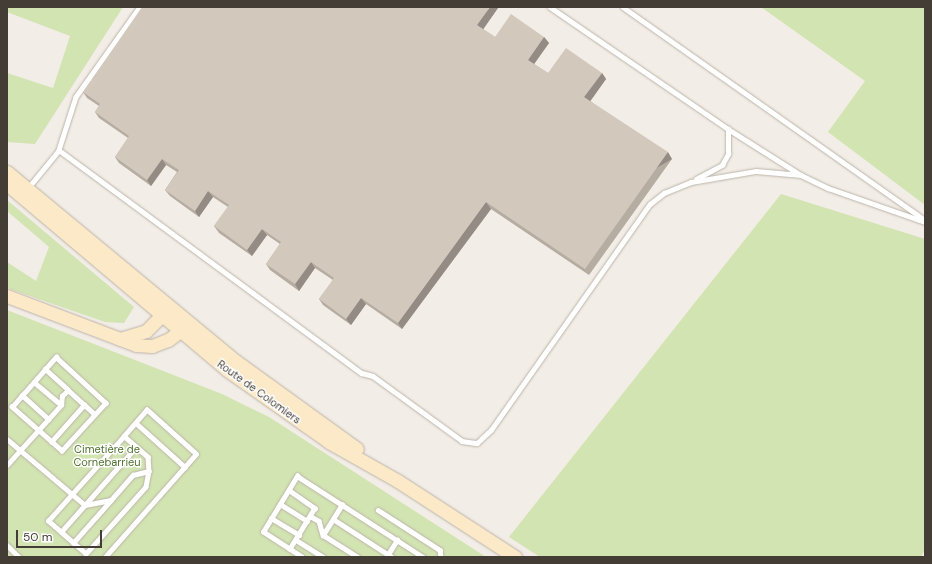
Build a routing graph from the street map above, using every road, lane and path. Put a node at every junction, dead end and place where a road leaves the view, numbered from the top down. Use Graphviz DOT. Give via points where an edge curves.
graph roads {
  1 [pos="140,7"];
  2 [pos="550,7"];
  3 [pos="623,7"];
  4 [pos="728,129"];
  5 [pos="59,150"];
  6 [pos="7,172"];
  7 [pos="801,175"];
  8 [pos="691,182"];
  9 [pos="7,184"];
  10 [pos="27,189"];
  11 [pos="925,221"];
  12 [pos="7,296"];
  13 [pos="161,316"];
  14 [pos="179,325"];
  15 [pos="120,339"];
  16 [pos="45,369"];
  17 [pos="34,382"];
  18 [pos="68,390"];
  19 [pos="22,395"];
  20 [pos="61,405"];
  21 [pos="84,405"];
  22 [pos="95,414"];
  23 [pos="49,419"];
  24 [pos="136,422"];
  25 [pos="38,430"];
  26 [pos="124,436"];
  27 [pos="7,439"];
  28 [pos="52,442"];
  29 [pos="136,446"];
  30 [pos="20,450"];
  31 [pos="7,465"];
  32 [pos="184,467"];
  33 [pos="149,471"];
  34 [pos="289,490"];
  35 [pos="72,494"];
  36 [pos="111,500"];
  37 [pos="280,504"];
  38 [pos="85,505"];
  39 [pos="342,505"];
  40 [pos="378,510"];
  41 [pos="310,516"];
  42 [pos="271,518"];
  43 [pos="333,519"];
  44 [pos="307,521"];
  45 [pos="61,532"];
  46 [pos="323,534"];
  47 [pos="297,537"];
  48 [pos="397,540"];
  49 [pos="73,543"];
  50 [pos="8,547"];
  51 [pos="290,549"];
  52 [pos="88,556"];
  53 [pos="389,556"];
  54 [pos="19,557"];
  55 [pos="105,557"];
  56 [pos="302,557"];
  57 [pos="323,557"];
  58 [pos="358,557"];
  59 [pos="423,557"];
  60 [pos="441,557"];
  61 [pos="515,557"];
  1 -- 5 [label="lane" via="76,97"];
  2 -- 4 [label="lane"];
  3 -- 11 [label="lane"];
  4 -- 7 [label="lane"];
  4 -- 8 [label="lane" via="728,154 722,166"];
  5 -- 8 [label="lane" via="362,373 373,376 462,441 477,443 491,430 650,204 664,193"];
  5 -- 10 [label="lane"];
  6 -- 10 [label="main road, Route de Colomiers"];
  7 -- 8 [label="lane" via="756,171"];
  7 -- 11 [label="lane" via="828,188"];
  9 -- 13 [label="main road"];
  10 -- 14 [label="main road, Route de Colomiers"];
  12 -- 15 [label="main road"];
  13 -- 14 [label="main road"];
  13 -- 15 [label="main road" via="146,331"];
  14 -- 15 [label="main road" via="168,340 152,346 136,345"];
  14 -- 61 [label="main road, Route de Colomiers" via="227,370 294,418 329,442 398,481"];
  16 -- 17 [label="lane"];
  16 -- 18 [label="lane"];
  16 -- 22 [label="lane" via="56,357 106,403"];
  17 -- 19 [label="lane"];
  17 -- 20 [label="lane"];
  18 -- 20 [label="lane" via="62,396"];
  18 -- 21 [label="lane"];
  19 -- 23 [label="lane"];
  19 -- 25 [label="lane" via="12,407"];
  20 -- 23 [label="lane"];
  21 -- 22 [label="lane"];
  21 -- 28 [label="lane"];
  22 -- 28 [label="lane" via="62,451"];
  23 -- 25 [label="lane"];
  24 -- 26 [label="lane"];
  24 -- 32 [label="lane"];
  24 -- 32 [label="lane" via="147,410 196,454"];
  25 -- 28 [label="lane"];
  25 -- 30 [label="lane"];
  26 -- 29 [label="lane"];
  26 -- 35 [label="lane"];
  27 -- 30 [label="lane"];
  29 -- 33 [label="lane" via="148,457"];
  29 -- 38 [label="lane"];
  30 -- 31 [label="lane"];
  30 -- 35 [label="lane"];
  32 -- 55 [label="lane"];
  33 -- 36 [label="lane" via="133,475"];
  33 -- 52 [label="lane" via="146,487"];
  34 -- 37 [label="lane"];
  34 -- 39 [label="lane" via="298,476"];
  34 -- 41 [label="lane" via="316,508"];
  35 -- 38 [label="lane"];
  35 -- 45 [label="lane" via="48,521"];
  36 -- 38 [label="lane"];
  36 -- 49 [label="lane"];
  37 -- 42 [label="lane"];
  37 -- 44 [label="lane"];
  38 -- 45 [label="lane"];
  39 -- 43 [label="lane"];
  39 -- 48 [label="lane"];
  40 -- 60 [label="lane" via="440,550"];
  41 -- 44 [label="lane"];
  41 -- 46 [label="lane" via="319,521"];
  42 -- 47 [label="lane"];
  42 -- 51 [label="lane" via="263,532"];
  43 -- 46 [label="lane"];
  43 -- 53 [label="lane"];
  44 -- 47 [label="lane"];
  45 -- 49 [label="lane"];
  46 -- 58 [label="lane"];
  47 -- 51 [label="lane"];
  47 -- 57 [label="lane"];
  48 -- 53 [label="lane"];
  48 -- 59 [label="lane"];
  49 -- 52 [label="lane"];
  50 -- 54 [label="lane"];
  51 -- 56 [label="lane"];
}
